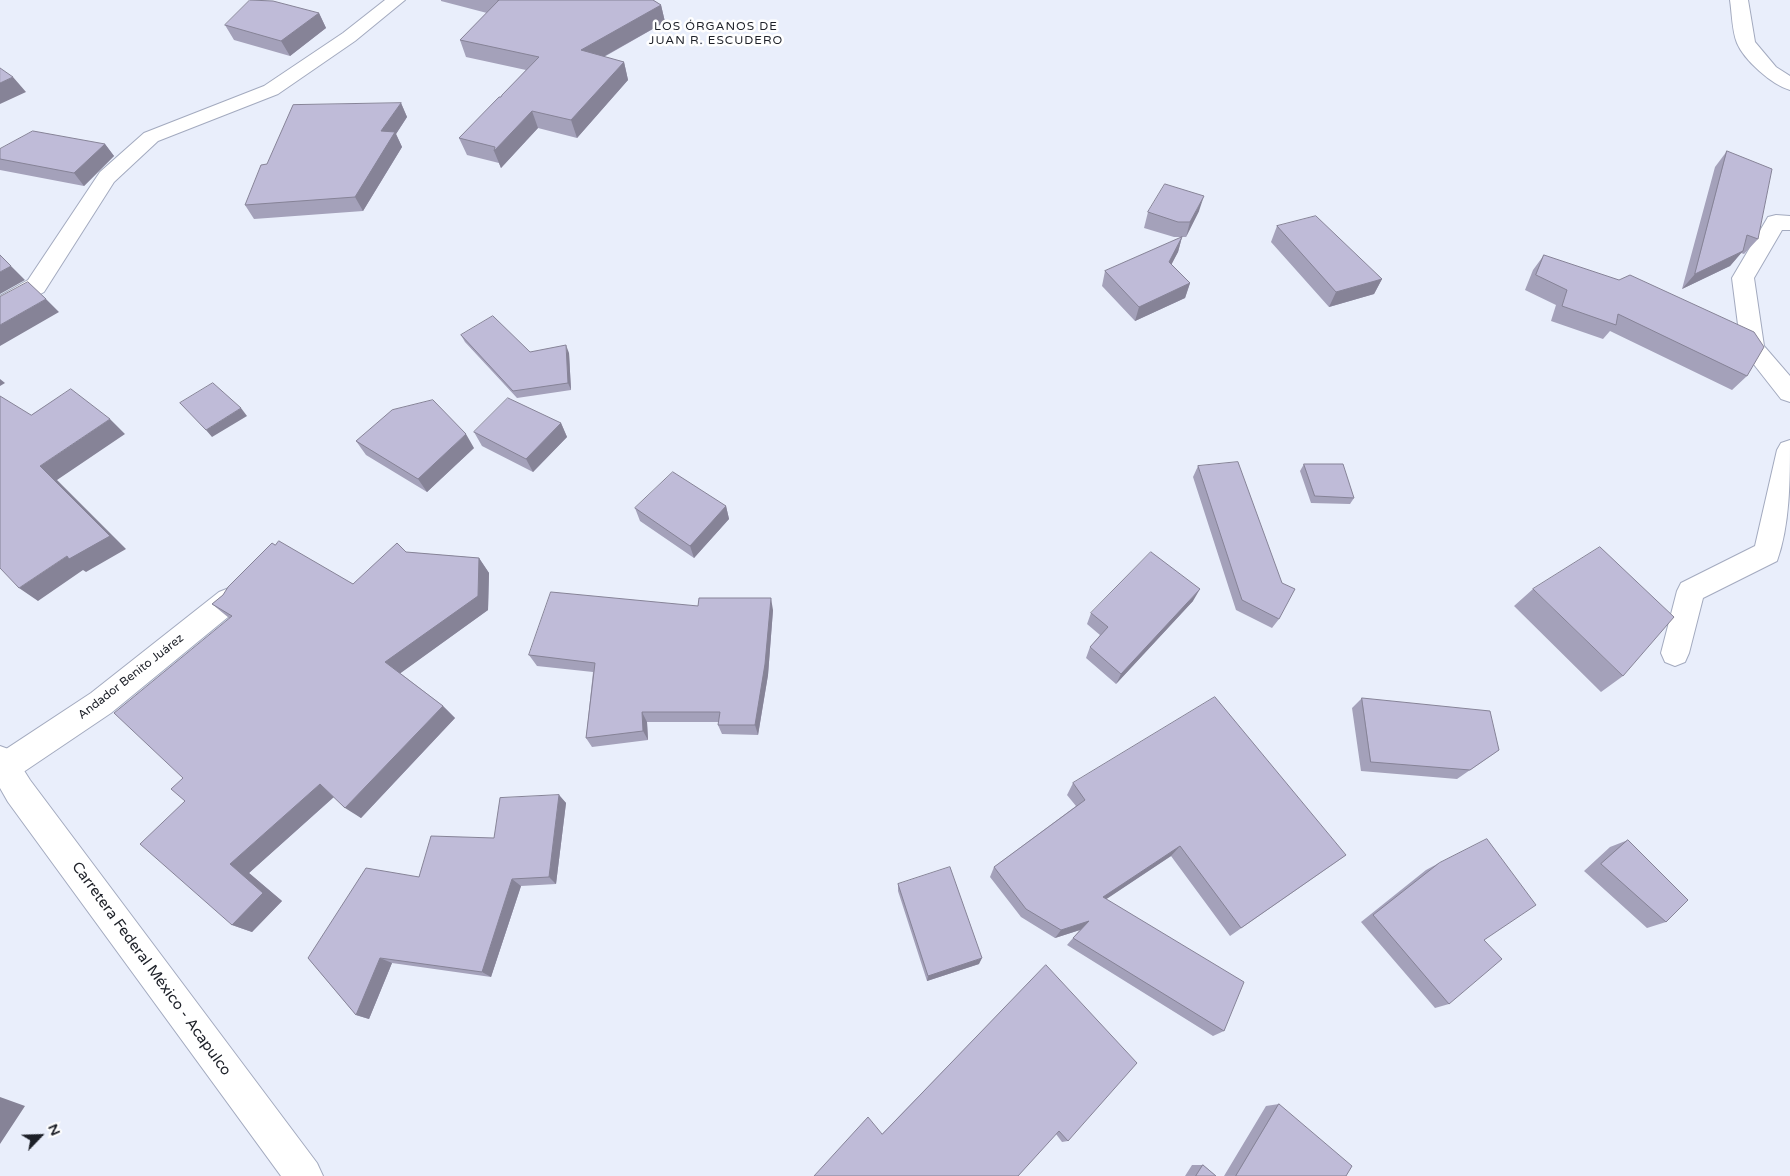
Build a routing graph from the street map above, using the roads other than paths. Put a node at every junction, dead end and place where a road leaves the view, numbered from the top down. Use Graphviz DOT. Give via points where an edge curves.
graph roads {
  1 [pos="396,0"];
  2 [pos="1739,0"];
  3 [pos="1790,84"];
  4 [pos="1790,223"];
  5 [pos="0,306"];
  6 [pos="1790,393"];
  7 [pos="1790,450"];
  8 [pos="229,600"];
  9 [pos="1675,654"];
  10 [pos="3,763"];
  11 [pos="304,1176"];
  1 -- 5 [label="street" via="349,37 271,90 151,137 107,177 36,286"];
  2 -- 3 [label="street" via="1746,43 1769,71"];
  4 -- 6 [label="street" via="1776,222 1743,278 1753,348"];
  7 -- 9 [label="street" via="1767,553 1691,591"];
  8 -- 10 [label="street, Andador Benito Juárez" via="101,703"];
  10 -- 11 [label="street, Carretera Federal México - Acapulco" via="19,791"];
}
